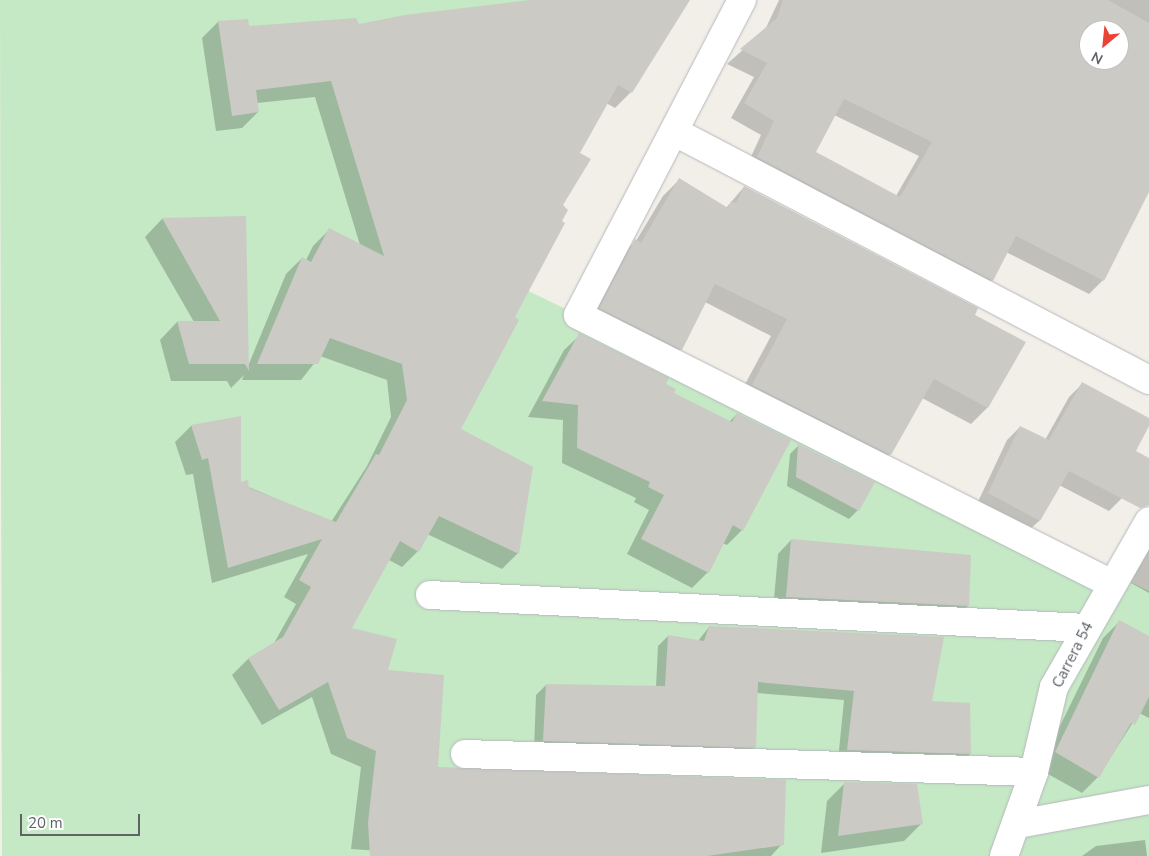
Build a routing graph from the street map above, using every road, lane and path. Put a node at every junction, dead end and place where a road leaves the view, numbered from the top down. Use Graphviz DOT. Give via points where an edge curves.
graph roads {
  1 [pos="742,0"];
  2 [pos="675,132"];
  3 [pos="1149,380"];
  4 [pos="1149,521"];
  5 [pos="1112,584"];
  6 [pos="430,595"];
  7 [pos="1086,628"];
  8 [pos="465,754"];
  9 [pos="1034,772"];
  10 [pos="1149,800"];
  11 [pos="1018,824"];
  12 [pos="1004,856"];
  1 -- 2 [label="street"];
  2 -- 3 [label="street"];
  2 -- 5 [label="street" via="578,315"];
  4 -- 5 [label="street, Carrera 54"];
  5 -- 7 [label="street, Carrera 54"];
  6 -- 7 [label="street"];
  7 -- 9 [label="street, Carrera 54" via="1054,687"];
  8 -- 9 [label="street"];
  9 -- 11 [label="street, Carrera 54"];
  10 -- 11 [label="street"];
  11 -- 12 [label="street, Carrera 54"];
}
